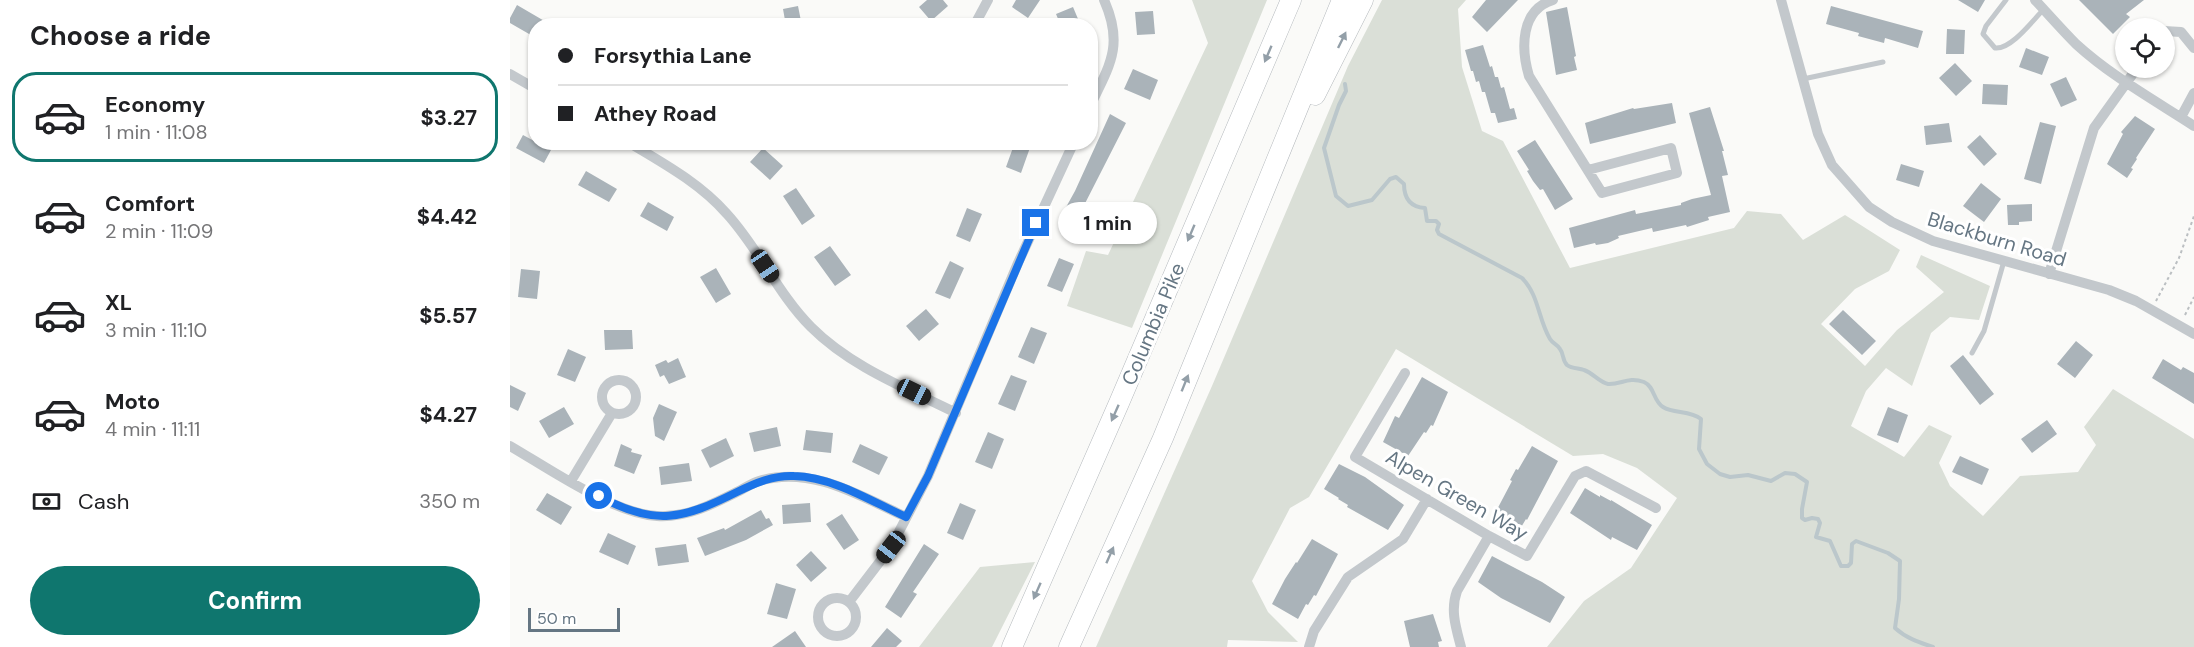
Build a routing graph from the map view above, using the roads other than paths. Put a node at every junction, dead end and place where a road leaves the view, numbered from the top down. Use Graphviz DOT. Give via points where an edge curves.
graph roads {
  1 [pos="988,0"];
  2 [pos="1104,0"];
  3 [pos="1291,0"];
  4 [pos="1342,0"];
  5 [pos="1363,0"];
  6 [pos="1553,0"];
  7 [pos="1781,0"];
  8 [pos="2006,0"];
  9 [pos="2036,0"];
  10 [pos="2044,9"];
  11 [pos="978,18"];
  12 [pos="2175,32"];
  13 [pos="2194,48"];
  14 [pos="1883,62"];
  15 [pos="510,74"];
  16 [pos="2129,78"];
  17 [pos="1803,79"];
  18 [pos="2126,82"];
  19 [pos="528,84"];
  20 [pos="1098,89"];
  21 [pos="2194,93"];
  22 [pos="2181,117"];
  23 [pos="2194,126"];
  24 [pos="641,150"];
  25 [pos="1070,150"];
  26 [pos="1588,170"];
  27 [pos="1243,243"];
  28 [pos="2004,261"];
  29 [pos="2049,274"];
  30 [pos="2194,334"];
  31 [pos="1972,353"];
  32 [pos="1405,373"];
  33 [pos="612,413"];
  34 [pos="956,413"];
  35 [pos="510,446"];
  36 [pos="571,481"];
  37 [pos="1427,499"];
  38 [pos="1656,508"];
  39 [pos="906,517"];
  40 [pos="1489,536"];
  41 [pos="849,602"];
  42 [pos="1012,647"];
  43 [pos="1069,647"];
  44 [pos="1309,647"];
  45 [pos="1461,647"];
  1 -- 11 [label="street"];
  2 -- 20 [label="street" via="1115,42"];
  3 -- 42 [label="highway, Columbia Pike, one-way"];
  4 -- 27 [label="highway"];
  27 -- 5 [label="highway, one-way"];
  6 -- 26 [label="street" via="1540,6 1527,25 1525,62 1529,76"];
  7 -- 17 [label="street, Blackburn Road"];
  8 -- 10 [label="lane" via="1983,34 1995,48 2009,45"];
  9 -- 10 [label="street"];
  10 -- 18 [label="street" via="2076,44"];
  12 -- 13 [label="street" via="2181,32"];
  14 -- 17 [label="lane"];
  15 -- 19 [label="street"];
  16 -- 18 [label="street"];
  17 -- 28 [label="street, Blackburn Road" via="1818,134 1832,165 1869,207 1933,241"];
  18 -- 22 [label="street"];
  18 -- 29 [label="street" via="2094,128"];
  21 -- 22 [label="street"];
  22 -- 23 [label="street"];
  24 -- 34 [label="street" via="681,174 726,212 788,300 838,351"];
  25 -- 34 [label="street"];
  26 -- 26 [label="street" via="1602,193 1677,173 1671,148"];
  43 -- 27 [label="highway, one-way" via="1163,438"];
  28 -- 29 [label="street, Blackburn Road"];
  28 -- 31 [label="lane" via="1984,332"];
  29 -- 30 [label="street, Blackburn Road" via="2109,290"];
  32 -- 37 [label="street, Alpen Green Way" via="1355,457"];
  33 -- 36 [label="street"];
  34 -- 39 [label="street"];
  35 -- 36 [label="street"];
  36 -- 39 [label="street" via="636,514 658,517 703,509 759,481 793,475 827,481"];
  37 -- 40 [label="street, Alpen Green Way"];
  37 -- 44 [label="street" via="1403,539 1348,577 1314,631"];
  38 -- 40 [label="street, Alpen Green Way" via="1586,471 1575,476 1527,556"];
  39 -- 41 [label="street" via="891,547"];
  40 -- 45 [label="street" via="1454,600"];
}
